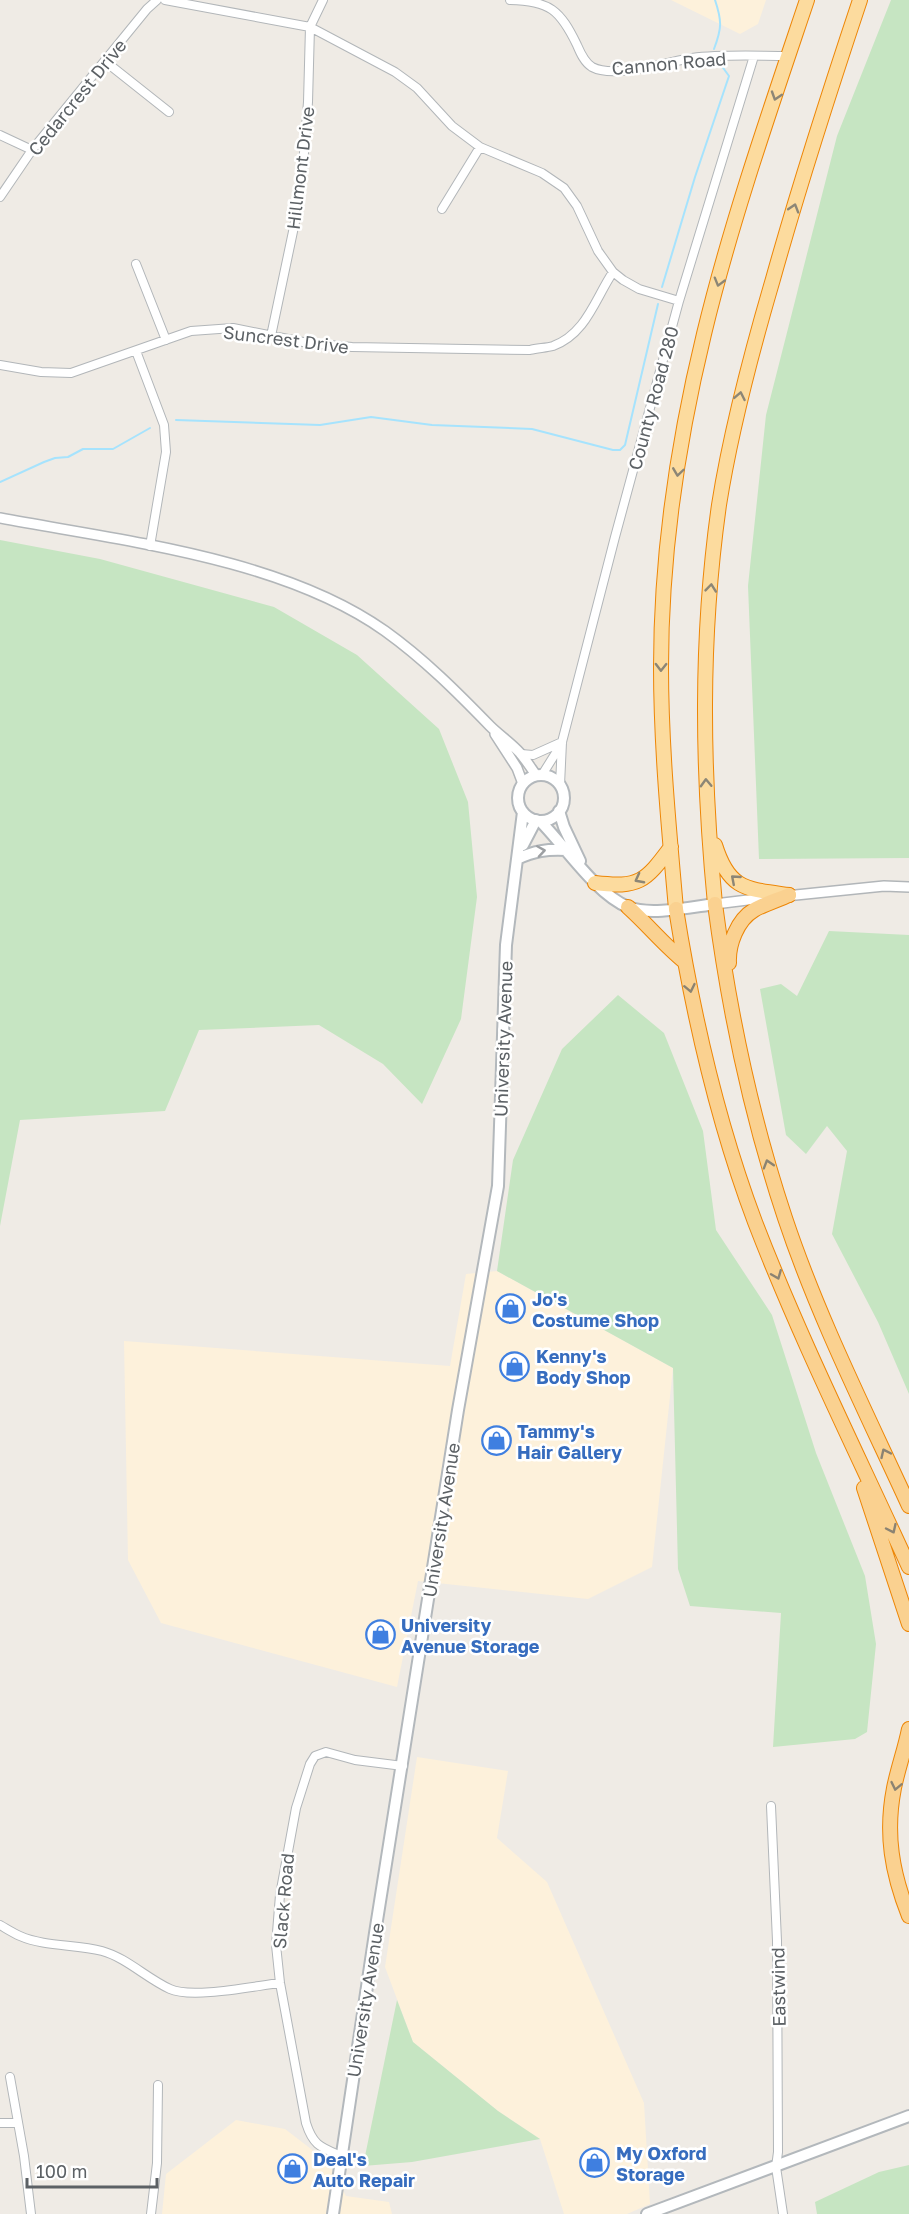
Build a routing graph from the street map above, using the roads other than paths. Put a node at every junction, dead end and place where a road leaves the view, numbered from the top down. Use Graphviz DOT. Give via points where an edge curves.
graph roads {
  1 [pos="157,0"];
  2 [pos="165,0"];
  3 [pos="323,0"];
  4 [pos="510,0"];
  5 [pos="807,0"];
  6 [pos="860,0"];
  7 [pos="310,27"];
  8 [pos="754,56"];
  9 [pos="788,56"];
  10 [pos="106,62"];
  11 [pos="170,112"];
  12 [pos="0,135"];
  13 [pos="480,147"];
  14 [pos="32,150"];
  15 [pos="0,197"];
  16 [pos="442,208"];
  17 [pos="136,264"];
  18 [pos="613,272"];
  19 [pos="679,301"];
  20 [pos="271,336"];
  21 [pos="166,340"];
  22 [pos="136,351"];
  23 [pos="0,364"];
  24 [pos="0,518"];
  25 [pos="150,546"];
  26 [pos="491,726"];
  27 [pos="562,742"];
  28 [pos="521,754"];
  29 [pos="539,775"];
  30 [pos="523,784"];
  31 [pos="560,785"];
  32 [pos="523,812"];
  33 [pos="559,812"];
  34 [pos="707,819"];
  35 [pos="538,820"];
  36 [pos="671,847"];
  37 [pos="566,850"];
  38 [pos="517,859"];
  39 [pos="582,867"];
  40 [pos="595,883"];
  41 [pos="909,887"];
  42 [pos="789,895"];
  43 [pos="714,904"];
  44 [pos="628,907"];
  45 [pos="676,909"];
  46 [pos="685,962"];
  47 [pos="731,1010"];
  48 [pos="839,1415"];
  49 [pos="909,1506"];
  50 [pos="909,1567"];
  51 [pos="909,1624"];
  52 [pos="909,1729"];
  53 [pos="403,1766"];
  54 [pos="771,1806"];
  55 [pos="909,1916"];
  56 [pos="0,1925"];
  57 [pos="280,1983"];
  58 [pos="10,2077"];
  59 [pos="158,2085"];
  60 [pos="909,2116"];
  61 [pos="0,2123"];
  62 [pos="16,2123"];
  63 [pos="341,2156"];
  64 [pos="776,2168"];
  65 [pos="31,2214"];
  66 [pos="151,2214"];
  67 [pos="333,2214"];
  68 [pos="647,2214"];
  69 [pos="783,2214"];
  1 -- 10 [label="street, Cedarcrest Drive"];
  2 -- 7 [label="street"];
  3 -- 7 [label="street, Hillmont Drive"];
  4 -- 8 [label="street, Cannon Road" via="548,6 562,17 582,57 593,67 632,70 693,58"];
  5 -- 9 [label="highway"];
  34 -- 6 [label="highway, one-way" via="704,712 709,605 720,505 742,384"];
  7 -- 13 [label="street" via="395,72"];
  7 -- 20 [label="street, Hillmont Drive" via="302,178"];
  8 -- 9 [label="street, Cannon Road"];
  8 -- 19 [label="street, County Road 280"];
  9 -- 36 [label="highway, one-way" via="704,334 670,523 661,666 663,770"];
  10 -- 11 [label="street"];
  10 -- 14 [label="street, Cedarcrest Drive"];
  12 -- 14 [label="street"];
  13 -- 16 [label="street"];
  13 -- 18 [label="street" via="542,173 564,188 578,206 598,251"];
  14 -- 15 [label="street, Cedarcrest Drive"];
  17 -- 21 [label="street"];
  18 -- 19 [label="street" via="639,289"];
  18 -- 20 [label="street, Suncrest Drive" via="585,322 552,346 530,350 352,347"];
  19 -- 27 [label="street, County Road 280"];
  20 -- 21 [label="street, Suncrest Drive" via="233,328 191,331"];
  21 -- 22 [label="street, Suncrest Drive"];
  22 -- 23 [label="street, Suncrest Drive" via="71,372 41,372"];
  22 -- 25 [label="street" via="164,425 165,438 165,466"];
  24 -- 25 [label="street"];
  25 -- 26 [label="street" via="245,567 344,606 417,656"];
  26 -- 28 [label="street"];
  26 -- 30 [label="street"];
  27 -- 28 [label="street" via="545,752"];
  27 -- 29 [label="street"];
  27 -- 31 [label="street"];
  28 -- 29 [label="street"];
  29 -- 30 [label="main road"];
  29 -- 31 [label="main road" via="549,776"];
  30 -- 32 [label="main road" via="518,798"];
  31 -- 33 [label="main road" via="564,798"];
  32 -- 35 [label="main road"];
  32 -- 38 [label="main road, University Avenue"];
  33 -- 35 [label="main road" via="547,820"];
  33 -- 39 [label="main road"];
  42 -- 34 [label="highway, one-way" via="749,890 732,880 721,864"];
  34 -- 43 [label="highway"];
  35 -- 37 [label="main road"];
  35 -- 38 [label="main road, University Avenue"];
  36 -- 40 [label="highway, one-way" via="643,879 618,886"];
  36 -- 45 [label="highway"];
  38 -- 37 [label="main road, one-way" via="533,851"];
  37 -- 39 [label="main road"];
  38 -- 53 [label="main road, University Avenue" via="506,945 498,1186 460,1398"];
  39 -- 40 [label="main road"];
  40 -- 44 [label="main road"];
  41 -- 42 [label="street"];
  42 -- 43 [label="street"];
  42 -- 47 [label="highway" via="752,910 732,938 728,953"];
  43 -- 45 [label="main road"];
  43 -- 47 [label="highway"];
  44 -- 45 [label="main road"];
  44 -- 46 [label="highway"];
  45 -- 46 [label="highway"];
  46 -- 48 [label="highway, one-way" via="725,1132 755,1221"];
  49 -- 47 [label="highway, one-way" via="817,1302 786,1220 761,1140"];
  48 -- 50 [label="highway, one-way"];
  48 -- 51 [label="highway"];
  52 -- 55 [label="highway, one-way" via="890,1822 891,1858"];
  53 -- 57 [label="street, Slack Road" via="326,1752 315,1756 310,1764 296,1808 280,1895 276,1945"];
  53 -- 63 [label="main road, University Avenue"];
  54 -- 64 [label="street, Eastwind" via="777,1941"];
  56 -- 57 [label="street" via="40,1942 112,1954 177,1991"];
  57 -- 63 [label="street, Slack Road" via="310,2137 319,2147"];
  58 -- 62 [label="street"];
  59 -- 66 [label="street" via="157,2163"];
  60 -- 64 [label="main road"];
  61 -- 62 [label="street"];
  62 -- 65 [label="street"];
  63 -- 67 [label="main road, University Avenue"];
  64 -- 68 [label="main road"];
  64 -- 69 [label="street, Eastwind"];
}
